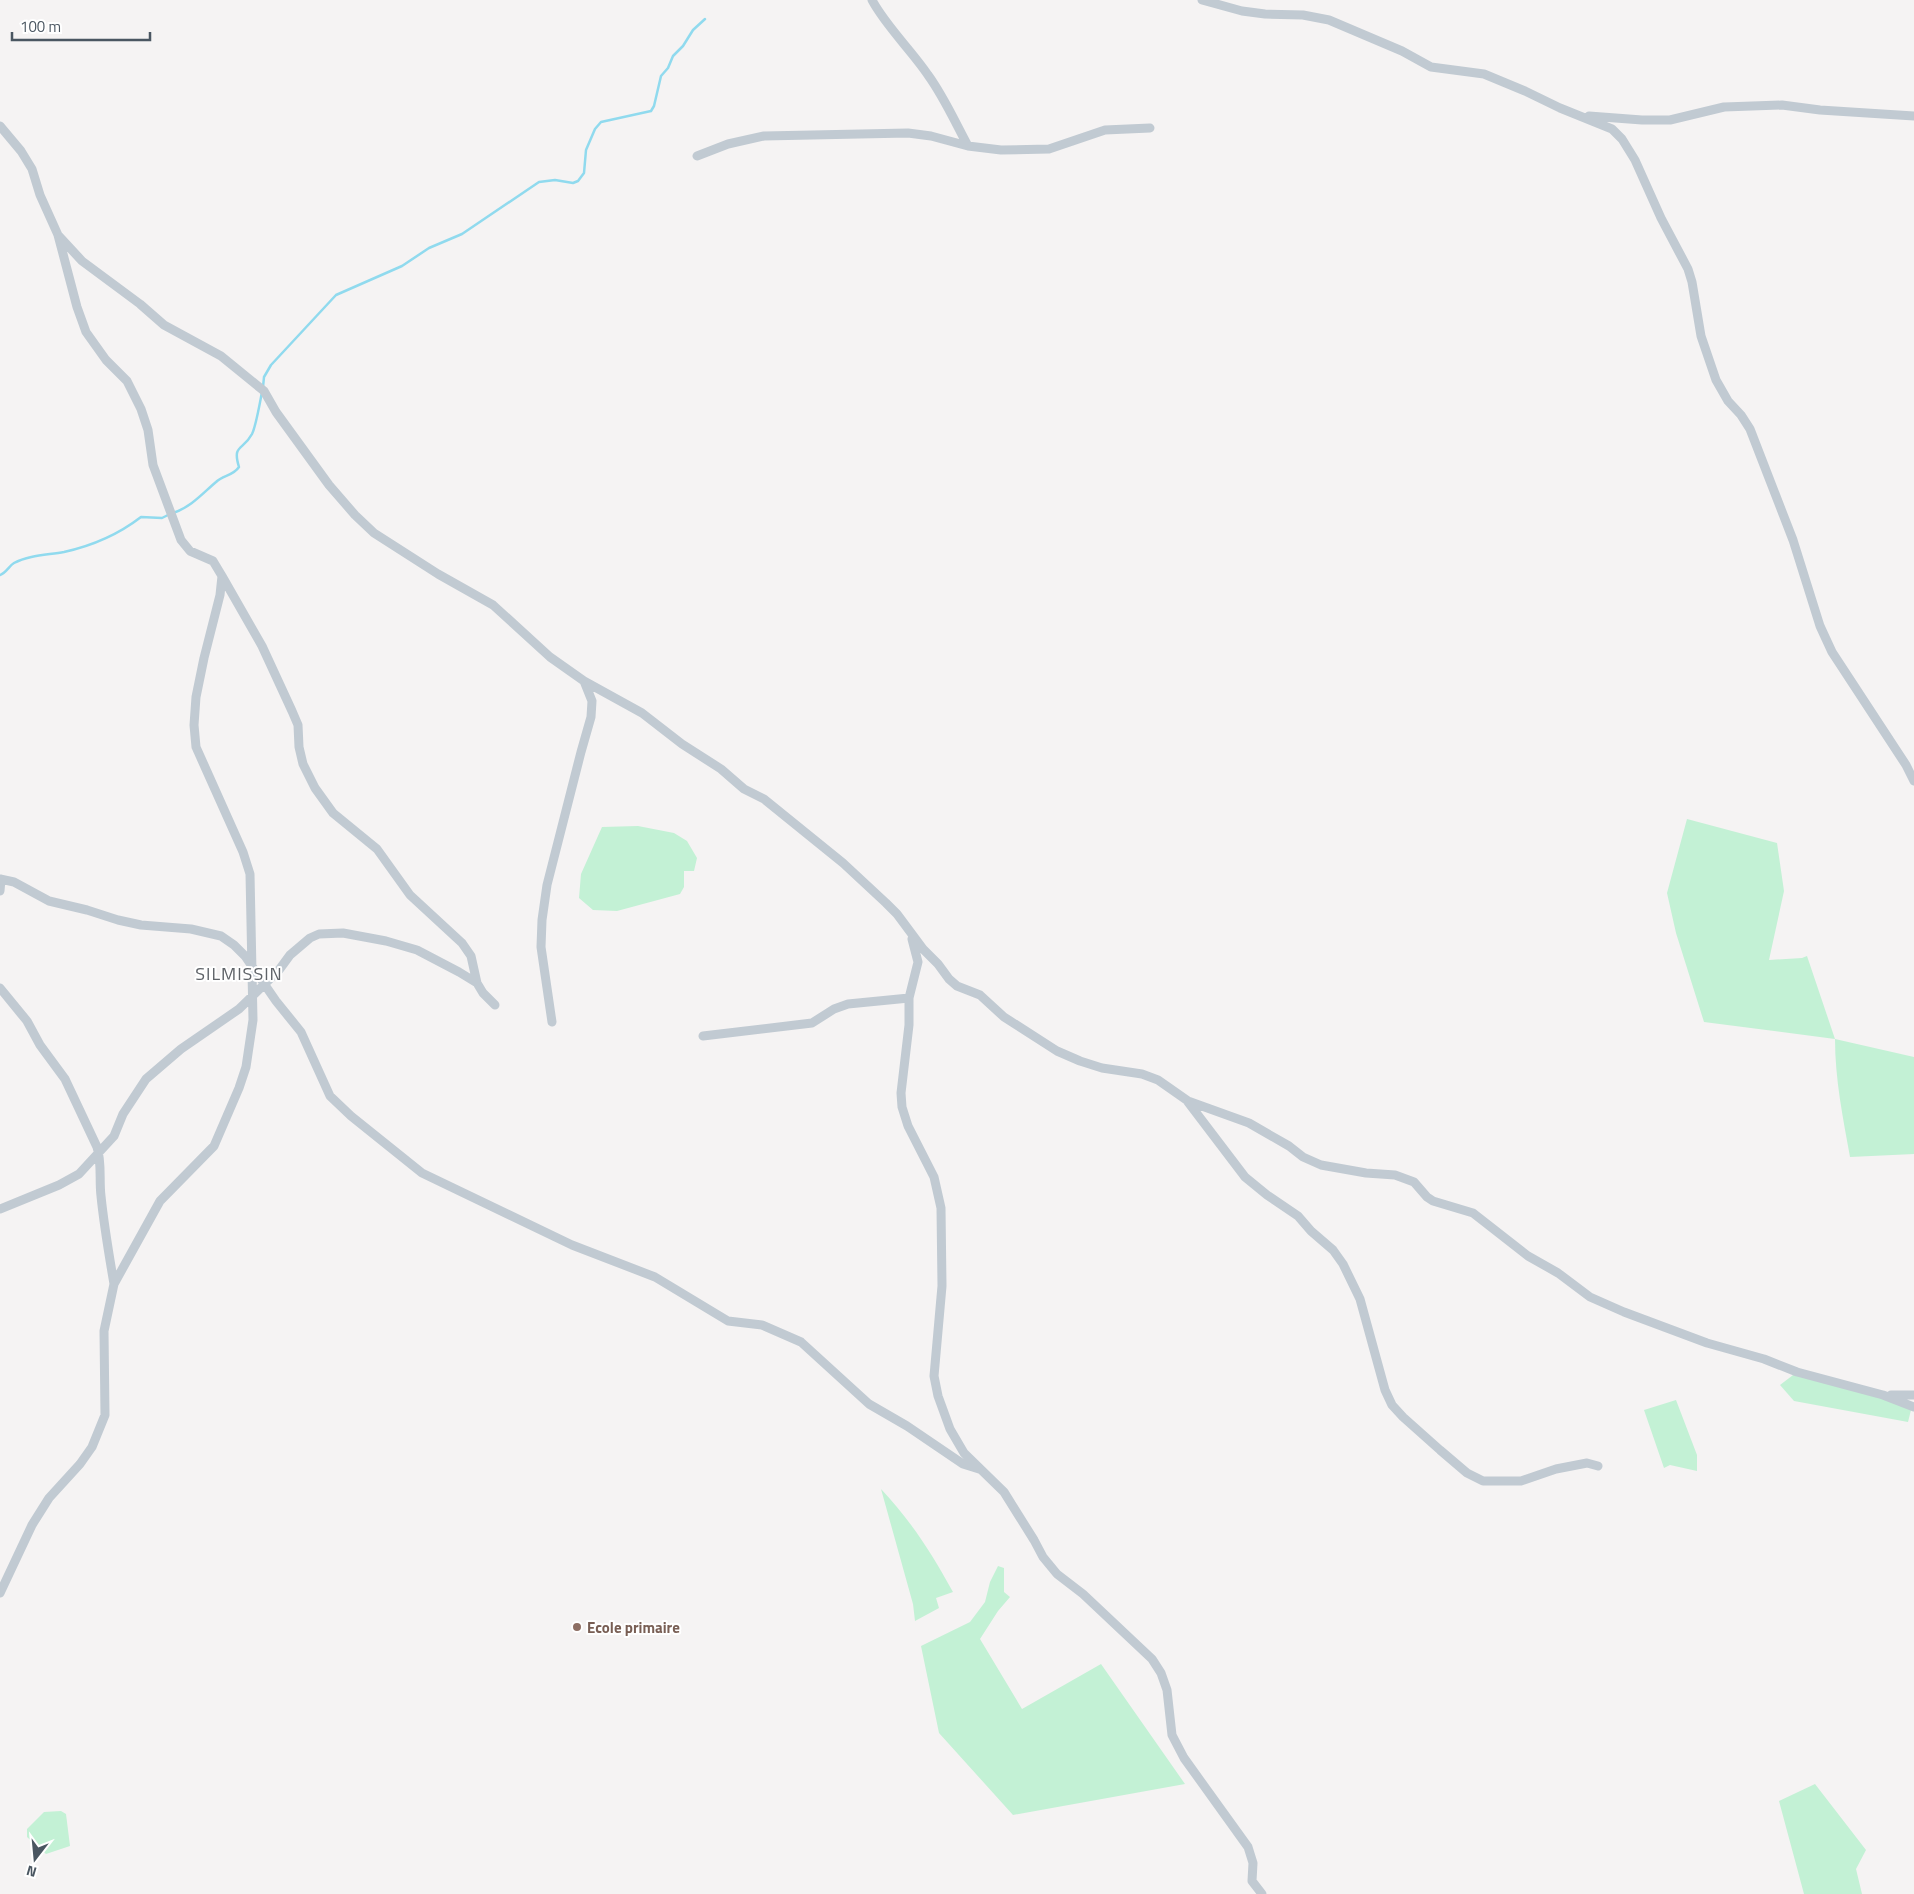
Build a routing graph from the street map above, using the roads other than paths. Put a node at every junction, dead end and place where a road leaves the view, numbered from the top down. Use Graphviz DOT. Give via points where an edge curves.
graph roads {
  1 [pos="872,0"];
  2 [pos="1202,0"];
  3 [pos="1581,115"];
  4 [pos="1914,116"];
  5 [pos="0,126"];
  6 [pos="1150,128"];
  7 [pos="968,146"];
  8 [pos="697,156"];
  9 [pos="58,235"];
  10 [pos="222,576"];
  11 [pos="584,681"];
  12 [pos="1914,780"];
  13 [pos="1,879"];
  14 [pos="0,891"];
  15 [pos="908,931"];
  16 [pos="252,968"];
  17 [pos="265,983"];
  18 [pos="477,983"];
  19 [pos="0,988"];
  20 [pos="252,996"];
  21 [pos="909,998"];
  22 [pos="495,1005"];
  23 [pos="552,1022"];
  24 [pos="703,1036"];
  25 [pos="1188,1101"];
  26 [pos="99,1153"];
  27 [pos="0,1209"];
  28 [pos="114,1284"];
  29 [pos="1883,1395"];
  30 [pos="1914,1395"];
  31 [pos="1914,1407"];
  32 [pos="1598,1466"];
  33 [pos="979,1469"];
  34 [pos="0,1593"];
  35 [pos="1262,1894"];
  1 -- 7 [label="street" via="937,86"];
  2 -- 3 [label="street" via="1242,11 1329,20 1431,67 1484,74"];
  3 -- 4 [label="street" via="1670,120 1724,107 1782,105"];
  3 -- 12 [label="street" via="1612,129 1635,160 1688,269 1701,336 1716,380 1750,429 1793,540 1820,626 1832,652"];
  5 -- 9 [label="street" via="32,169"];
  6 -- 7 [label="street" via="1105,130 1048,149 1001,150"];
  7 -- 8 [label="street" via="908,133 784,135 744,140"];
  9 -- 10 [label="street" via="86,332 126,382 141,409 153,465 181,540 190,552 213,561"];
  9 -- 11 [label="street" via="82,261 164,325 221,356 264,391 330,485 374,533 493,605 550,657"];
  10 -- 16 [label="street" via="199,676 194,725 196,747 250,874"];
  10 -- 18 [label="street" via="262,646 292,711 298,725 303,764 315,788 333,813 377,849 410,895 462,943 471,956"];
  11 -- 15 [label="street" via="642,713 744,789 764,799 850,870 897,914"];
  11 -- 23 [label="street" via="592,701 592,716 547,886 542,920 541,947"];
  13 -- 14 [label="street"];
  13 -- 16 [label="street" via="14,882 49,901 118,920 221,936 234,945"];
  15 -- 21 [label="street" via="918,962"];
  15 -- 25 [label="street" via="957,986 980,995 1004,1018 1057,1051 1102,1068 1154,1078"];
  16 -- 17 [label="street"];
  16 -- 20 [label="street"];
  17 -- 18 [label="street" via="302,943 319,934 343,933 364,935 417,950"];
  17 -- 20 [label="street"];
  17 -- 33 [label="street" via="301,1032 330,1096 422,1173 572,1245 655,1277 728,1321 762,1325 801,1342 869,1404 963,1464"];
  18 -- 22 [label="street"];
  19 -- 26 [label="street" via="27,1021 65,1079"];
  20 -- 26 [label="street" via="146,1079 123,1114 114,1136"];
  20 -- 28 [label="street" via="253,1020 246,1067 214,1146 160,1201"];
  21 -- 24 [label="street" via="848,1004 812,1023"];
  21 -- 33 [label="street" via="902,1107 934,1177 941,1208 942,1286 934,1376 953,1436"];
  25 -- 29 [label="street" via="1249,1123 1321,1166 1395,1175 1414,1182 1433,1201 1473,1213 1528,1256 1558,1272 1590,1296 1624,1312 1701,1341"];
  25 -- 32 [label="street" via="1245,1176 1298,1216 1343,1264 1360,1299 1392,1405 1432,1444 1467,1473 1483,1481 1521,1481 1556,1469 1587,1463"];
  26 -- 27 [label="street" via="69,1181"];
  26 -- 28 [label="street" via="104,1227"];
  28 -- 34 [label="street" via="104,1331 105,1415 92,1447 49,1498 32,1525"];
  29 -- 30 [label="street"];
  29 -- 31 [label="street"];
  33 -- 35 [label="street" via="1004,1492 1056,1574 1083,1594 1152,1659 1167,1690 1172,1735 1184,1758 1248,1847 1253,1863 1252,1881"];
}
